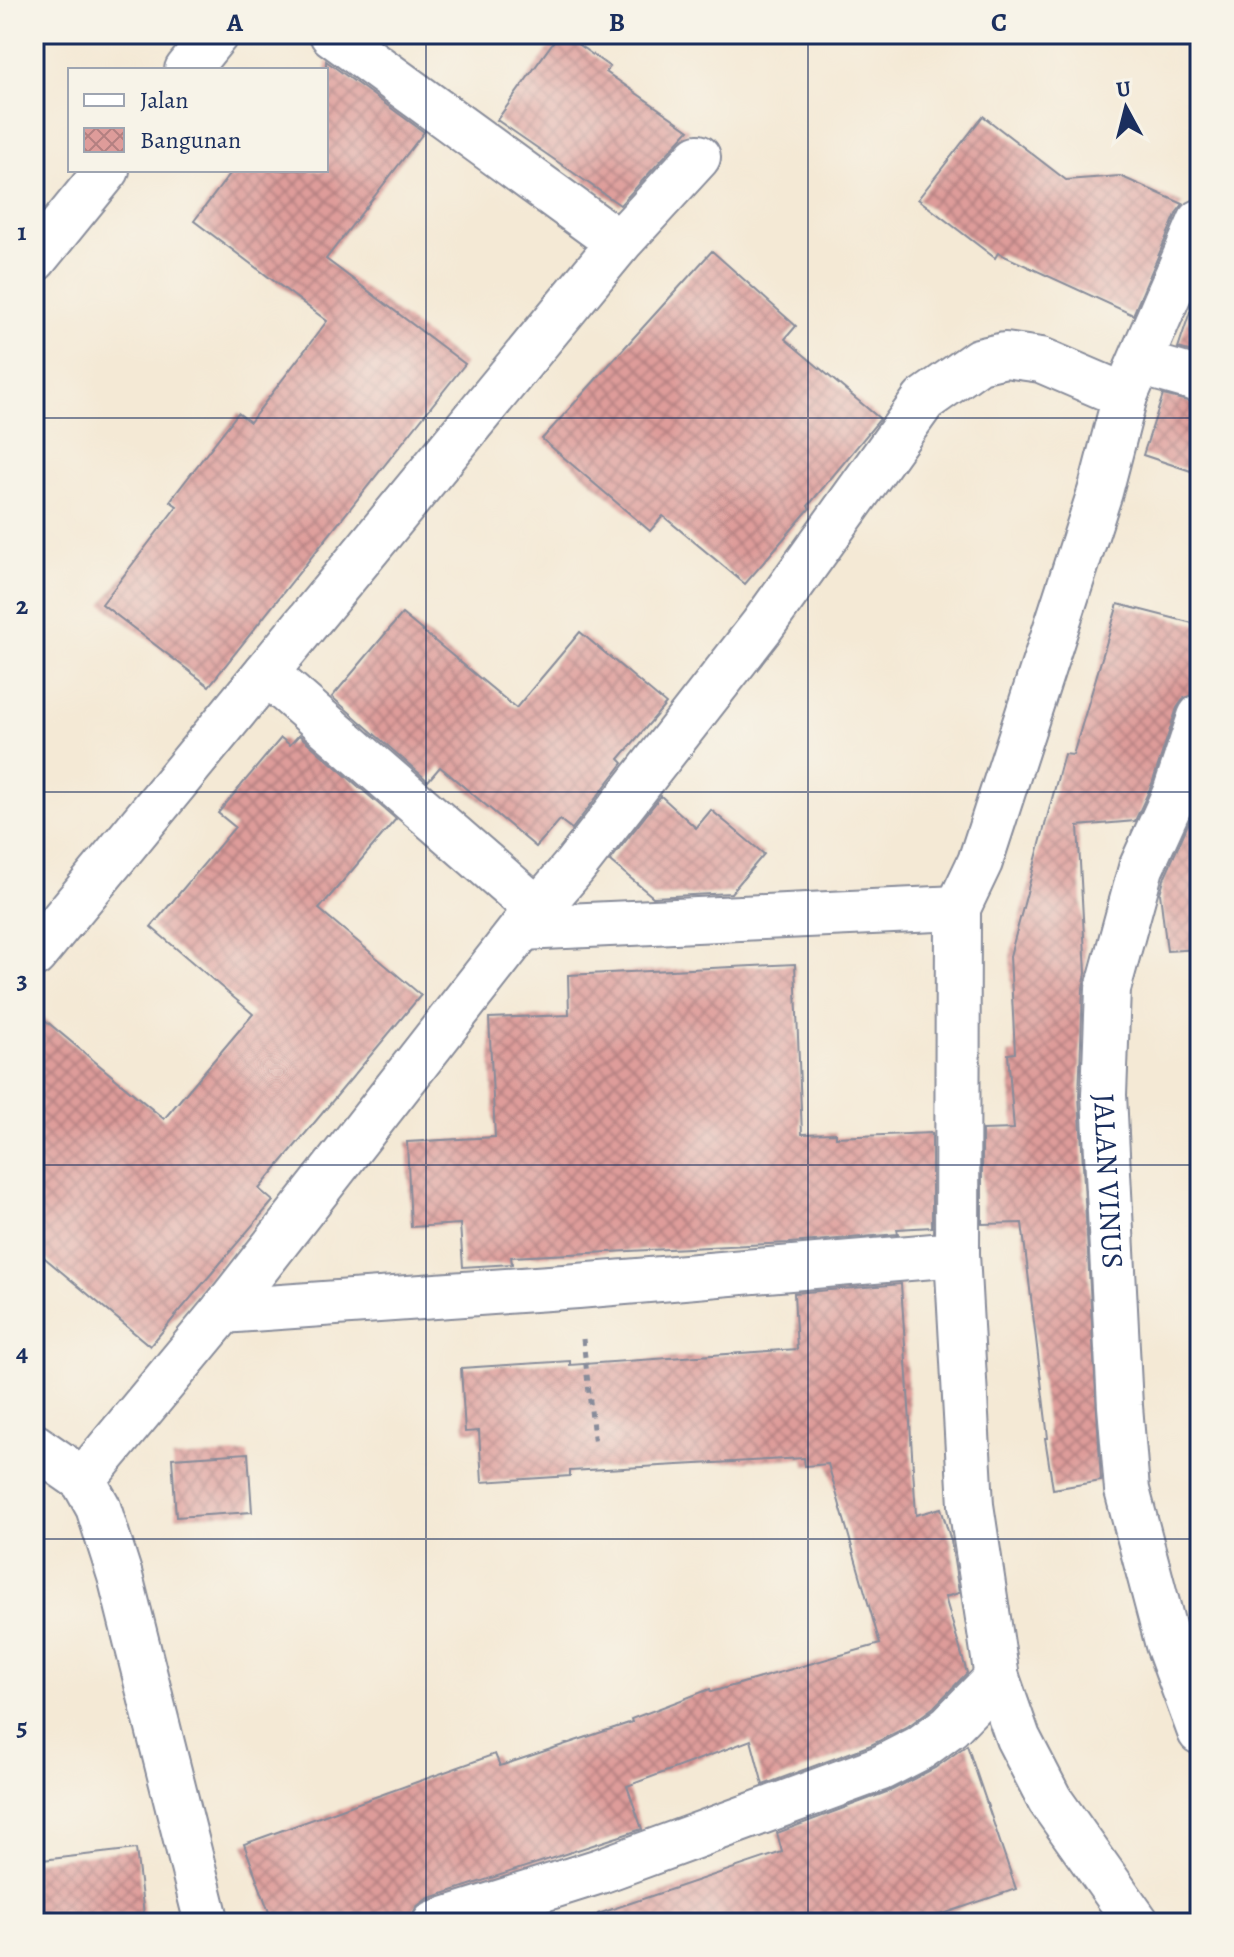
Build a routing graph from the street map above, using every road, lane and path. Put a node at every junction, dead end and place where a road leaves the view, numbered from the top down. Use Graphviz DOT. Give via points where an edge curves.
graph roads {
  1 [pos="216,34"];
  2 [pos="332,34"];
  3 [pos="189,68"];
  4 [pos="698,157"];
  5 [pos="105,172"];
  6 [pos="1200,222"];
  7 [pos="619,243"];
  8 [pos="34,260"];
  9 [pos="1133,380"];
  10 [pos="1200,380"];
  11 [pos="266,673"];
  12 [pos="1199,724"];
  13 [pos="958,908"];
  14 [pos="530,919"];
  15 [pos="34,955"];
  16 [pos="957,1254"];
  17 [pos="578,1286"];
  18 [pos="223,1311"];
  19 [pos="34,1446"];
  20 [pos="595,1446"];
  21 [pos="83,1480"];
  22 [pos="1184,1641"];
  23 [pos="997,1678"];
  24 [pos="1200,1732"];
  25 [pos="207,1923"];
  26 [pos="435,1923"];
  27 [pos="1137,1923"];
  1 -- 3 [label="street"];
  2 -- 7 [label="street"];
  4 -- 7 [label="street"];
  5 -- 8 [label="street"];
  6 -- 9 [label="street"];
  7 -- 11 [label="street"];
  9 -- 10 [label="street"];
  9 -- 13 [label="street" via="980,862"];
  9 -- 14 [label="street" via="1005,355 979,361 924,400 762,626"];
  11 -- 14 [label="street"];
  11 -- 15 [label="street"];
  12 -- 22 [label="street, JALAN VINUS" via="1141,868 1108,989 1104,1095 1127,1490"];
  13 -- 14 [label="street"];
  13 -- 16 [label="street"];
  14 -- 18 [label="street"];
  16 -- 17 [label="street"];
  16 -- 23 [label="street" via="971,1505"];
  17 -- 18 [label="street"];
  17 -- 20 [label="path"];
  18 -- 21 [label="street"];
  19 -- 21 [label="street"];
  21 -- 25 [label="street" via="98,1507 120,1576"];
  22 -- 24 [label="street, JALAN VINUS"];
  23 -- 26 [label="street" via="950,1726 881,1768 600,1871"];
  23 -- 27 [label="street" via="1018,1738 1050,1800"];
}
